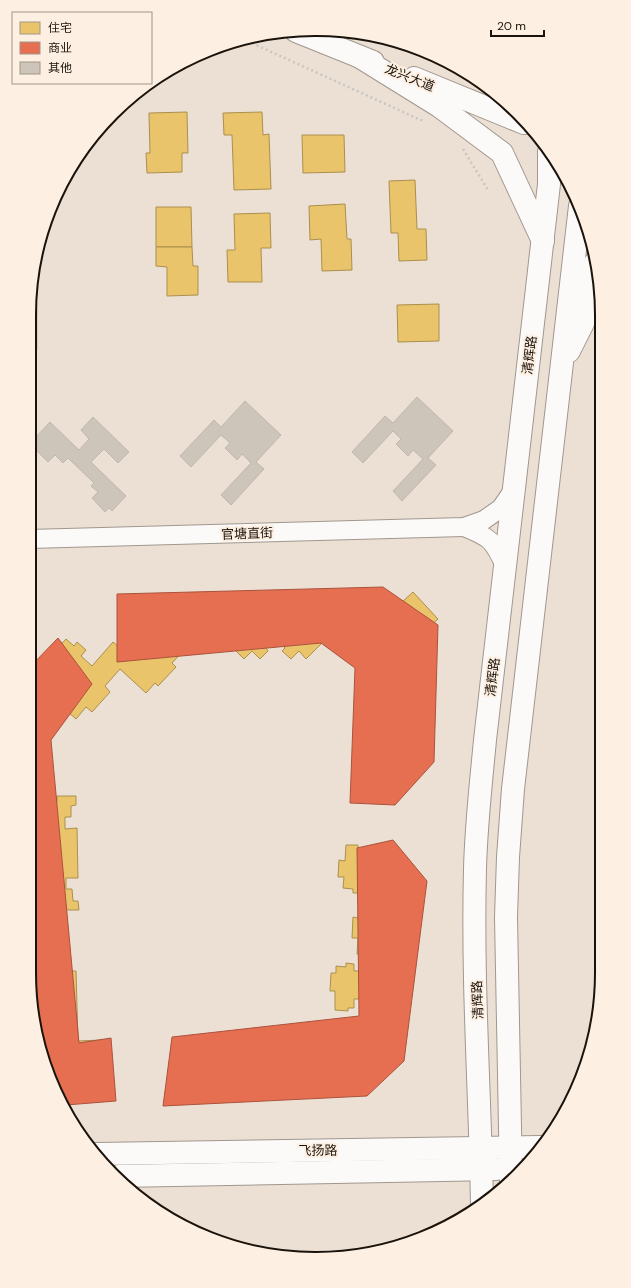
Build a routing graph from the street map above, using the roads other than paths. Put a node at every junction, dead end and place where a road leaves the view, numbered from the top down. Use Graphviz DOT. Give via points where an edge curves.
graph roads {
  1 [pos="310,36"];
  2 [pos="360,56"];
  3 [pos="514,119"];
  4 [pos="549,162"];
  5 [pos="578,221"];
  6 [pos="543,241"];
  7 [pos="592,276"];
  8 [pos="562,366"];
  9 [pos="514,489"];
  10 [pos="464,527"];
  11 [pos="36,539"];
  12 [pos="505,566"];
  13 [pos="510,1147"];
  14 [pos="534,1147"];
  15 [pos="481,1148"];
  16 [pos="103,1154"];
  17 [pos="481,1169"];
  18 [pos="514,1169"];
  19 [pos="511,1172"];
  20 [pos="124,1176"];
  21 [pos="482,1197"];
  1 -- 2 [label="street, 龙兴大道"];
  2 -- 3 [label="street, 龙兴大道"];
  2 -- 6 [label="street" via="439,106 502,153"];
  4 -- 6 [label="street, 清辉路"];
  5 -- 8 [label="street"];
  6 -- 9 [label="street, 清辉路"];
  7 -- 8 [label="street" via="583,323"];
  8 -- 13 [label="street" via="513,789 508,857 506,917"];
  9 -- 10 [label="street, 官塘直街" via="501,508 484,520"];
  9 -- 12 [label="street, 清辉路"];
  10 -- 11 [label="street, 官塘直街"];
  10 -- 12 [label="street, 官塘直街" via="483,534 496,546"];
  12 -- 15 [label="street, 清辉路" via="485,740 475,868"];
  13 -- 14 [label="street, 飞扬路"];
  13 -- 15 [label="street, 飞扬路"];
  13 -- 18 [label="street"];
  15 -- 16 [label="street, 飞扬路"];
  15 -- 17 [label="street, 清辉路"];
  17 -- 19 [label="street, 飞扬路"];
  17 -- 20 [label="street, 飞扬路"];
  17 -- 21 [label="street, 清辉路"];
}
